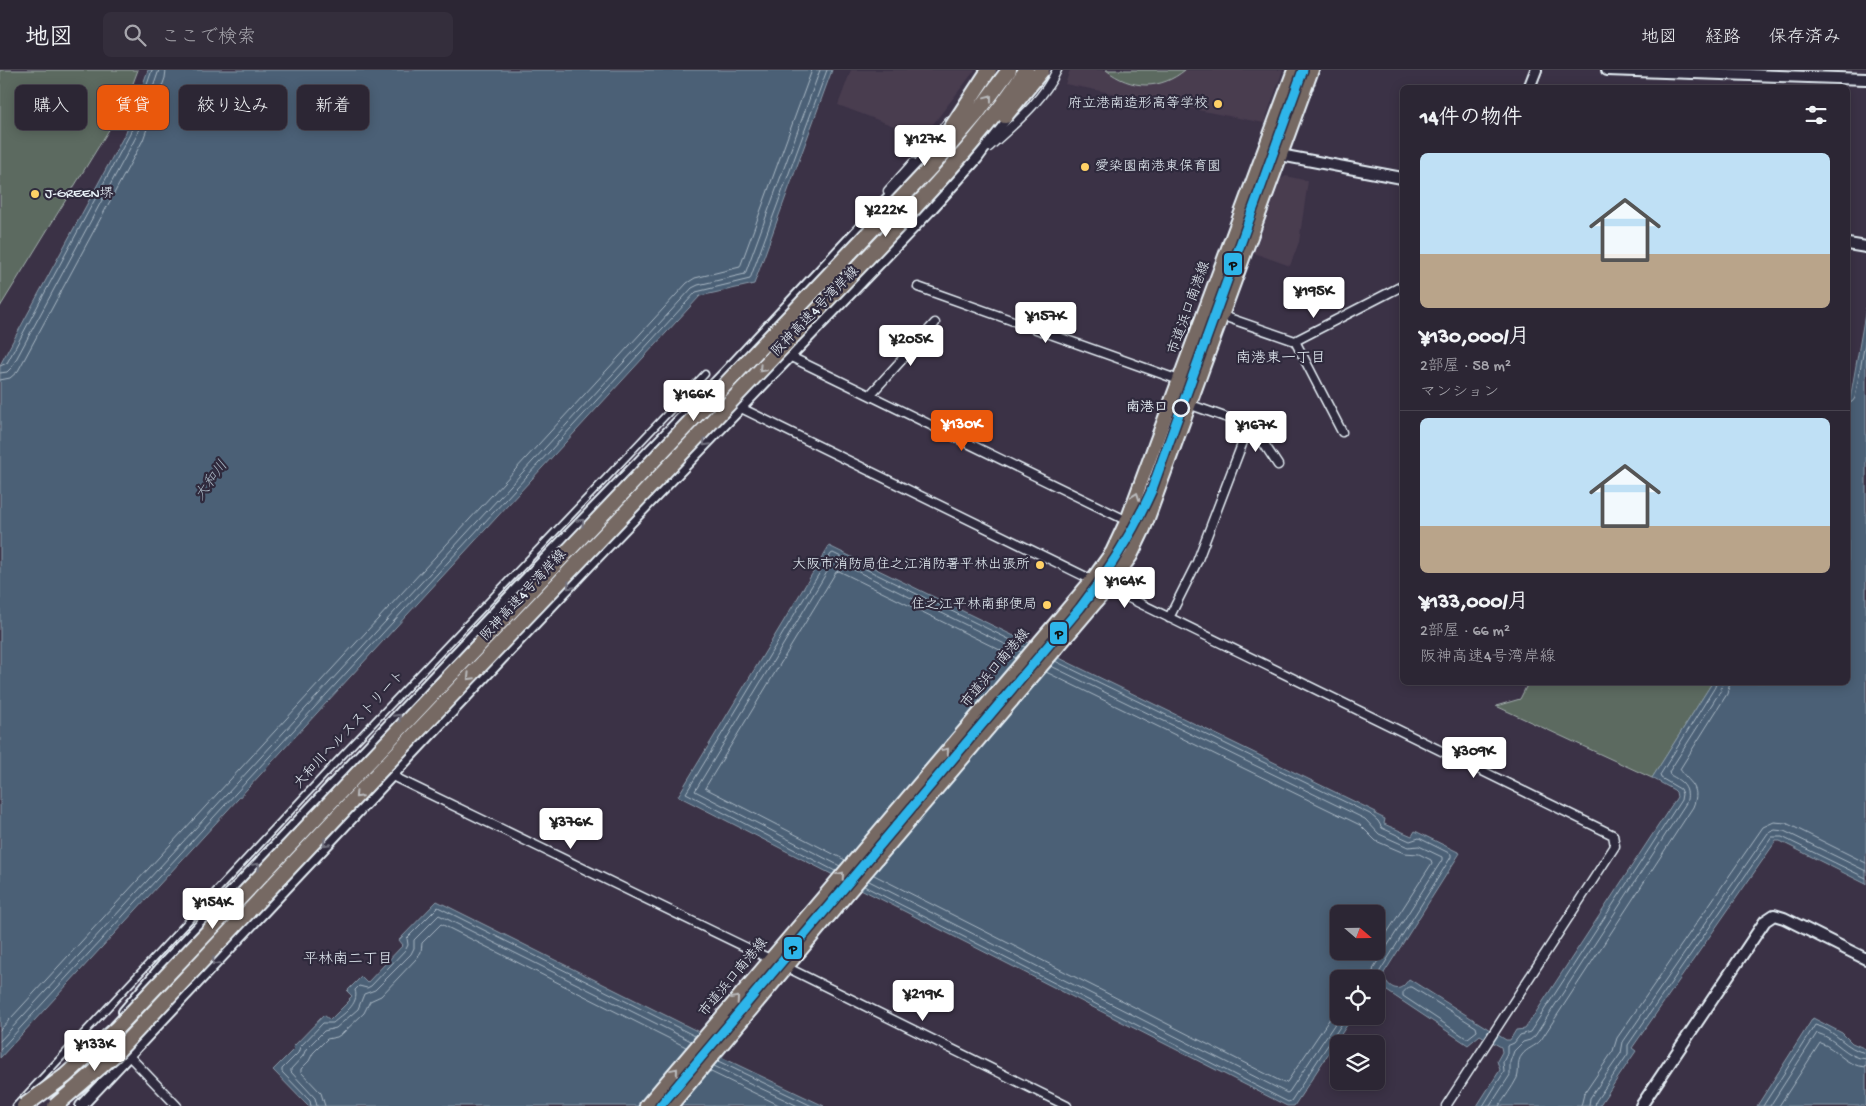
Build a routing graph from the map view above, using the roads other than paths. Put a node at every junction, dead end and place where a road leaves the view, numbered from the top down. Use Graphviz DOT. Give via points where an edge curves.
graph roads {
  1 [pos="983,70"];
  2 [pos="989,70"];
  3 [pos="996,70"];
  4 [pos="1009,70"];
  5 [pos="1026,70"];
  6 [pos="1037,70"];
  7 [pos="1042,70"];
  8 [pos="1057,70"];
  9 [pos="1294,70"];
  10 [pos="1312,70"];
  11 [pos="1536,70"];
  12 [pos="1607,70"];
  13 [pos="1866,79"];
  14 [pos="1530,85"];
  15 [pos="1264,152"];
  16 [pos="1281,155"];
  17 [pos="977,158"];
  18 [pos="1400,178"];
  19 [pos="908,216"];
  20 [pos="882,218"];
  21 [pos="1850,244"];
  22 [pos="1866,247"];
  23 [pos="843,248"];
  24 [pos="918,287"];
  25 [pos="1400,287"];
  26 [pos="1223,316"];
  27 [pos="935,324"];
  28 [pos="1296,341"];
  29 [pos="789,356"];
  30 [pos="705,374"];
  31 [pos="724,375"];
  32 [pos="1179,380"];
  33 [pos="870,395"];
  34 [pos="1191,404"];
  35 [pos="740,408"];
  36 [pos="1249,426"];
  37 [pos="1342,432"];
  38 [pos="1278,466"];
  39 [pos="1127,520"];
  40 [pos="1144,529"];
  41 [pos="1092,580"];
  42 [pos="1108,588"];
  43 [pos="1169,618"];
  44 [pos="364,752"];
  45 [pos="391,777"];
  46 [pos="770,959"];
  47 [pos="1866,959"];
  48 [pos="788,968"];
  49 [pos="108,1034"];
  50 [pos="128,1054"];
  51 [pos="16,1106"];
  52 [pos="24,1106"];
  53 [pos="55,1106"];
  54 [pos="59,1106"];
  55 [pos="81,1106"];
  56 [pos="177,1106"];
  57 [pos="646,1106"];
  58 [pos="671,1106"];
  59 [pos="1067,1106"];
  60 [pos="1446,1106"];
  61 [pos="1641,1106"];
  1 -- 23 [label="street" via="937,136"];
  2 -- 20 [label="highway, bridge" via="937,150"];
  3 -- 23 [label="street" via="966,110"];
  20 -- 4 [label="highway, 阪神高速4号湾岸線, one-way, bridge" via="954,141"];
  5 -- 19 [label="highway, 阪神高速4号湾岸線, bridge" via="992,119"];
  6 -- 17 [label="street"];
  7 -- 19 [label="highway, bridge" via="988,134"];
  8 -- 17 [label="street" via="1032,107"];
  9 -- 15 [label="main road, 市道浜口南港線"];
  10 -- 16 [label="main road"];
  11 -- 14 [label="street"];
  12 -- 13 [label="street"];
  15 -- 16 [label="street"];
  15 -- 32 [label="main road, 市道浜口南港線"];
  16 -- 18 [label="street"];
  16 -- 26 [label="main road"];
  17 -- 29 [label="street"];
  19 -- 53 [label="highway, 阪神高速4号湾岸線, one-way, bridge" via="113,1056"];
  20 -- 52 [label="highway, 阪神高速4号湾岸線, bridge" via="116,1029 65,1076"];
  21 -- 22 [label="street"];
  23 -- 31 [label="street"];
  24 -- 32 [label="street"];
  25 -- 28 [label="street"];
  26 -- 28 [label="street"];
  26 -- 34 [label="main road"];
  27 -- 33 [label="street"];
  28 -- 37 [label="street"];
  29 -- 33 [label="street"];
  29 -- 35 [label="street"];
  30 -- 51 [label="street, 大和川ヘルスストリート" via="340,758"];
  31 -- 35 [label="street"];
  44 -- 31 [label="street, one-way"];
  39 -- 32 [label="main road, 市道浜口南港線, one-way"];
  33 -- 39 [label="street"];
  34 -- 36 [label="street"];
  34 -- 40 [label="main road"];
  35 -- 41 [label="street"];
  35 -- 45 [label="street, one-way"];
  36 -- 38 [label="street" via="1253,427"];
  36 -- 43 [label="street" via="1197,562"];
  39 -- 40 [label="street"];
  39 -- 41 [label="main road, 市道浜口南港線" via="1112,552"];
  40 -- 42 [label="main road" via="1131,556"];
  41 -- 42 [label="street"];
  46 -- 41 [label="main road, 市道浜口南港線, one-way"];
  42 -- 43 [label="street"];
  42 -- 48 [label="main road"];
  43 -- 60 [label="street" via="1613,835 1614,846"];
  44 -- 45 [label="street"];
  49 -- 44 [label="street, one-way" via="165,963"];
  45 -- 46 [label="street"];
  45 -- 50 [label="street, one-way"];
  46 -- 48 [label="street"];
  57 -- 46 [label="main road, 市道浜口南港線, one-way"];
  47 -- 61 [label="street" via="1774,915 1766,921"];
  48 -- 58 [label="main road"];
  48 -- 59 [label="street"];
  49 -- 50 [label="street"];
  49 -- 54 [label="street"];
  50 -- 55 [label="street"];
  50 -- 56 [label="street"];
}
